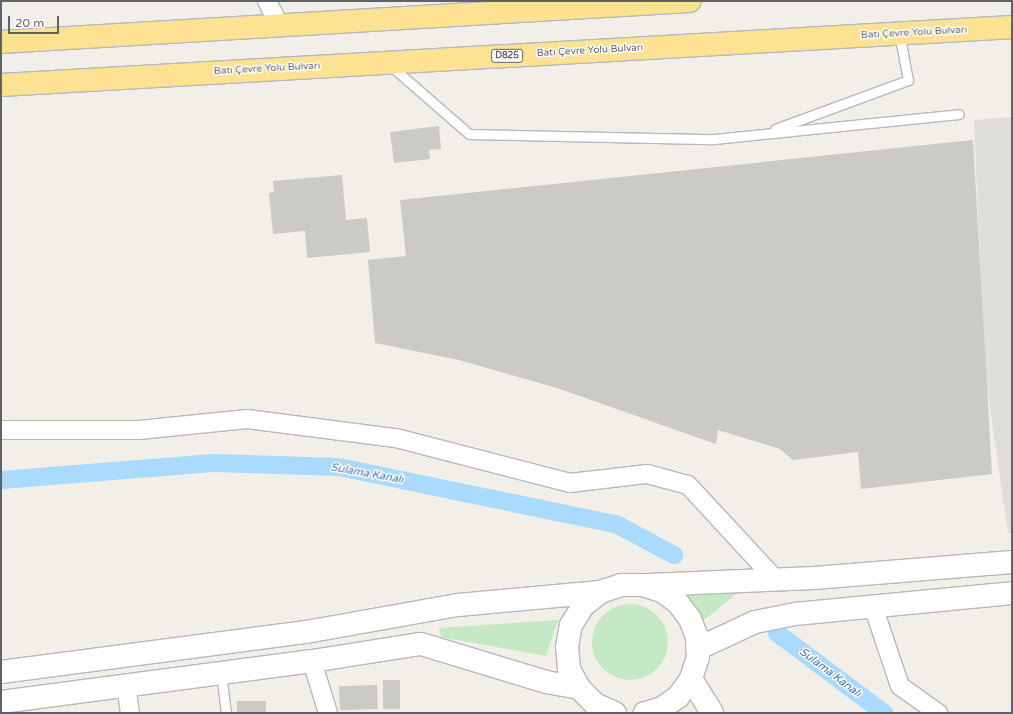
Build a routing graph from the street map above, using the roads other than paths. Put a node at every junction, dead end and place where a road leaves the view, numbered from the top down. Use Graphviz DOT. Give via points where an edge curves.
graph roads {
  1 [pos="267,1"];
  2 [pos="690,1"];
  3 [pos="279,25"];
  4 [pos="1012,27"];
  5 [pos="899,33"];
  6 [pos="1,42"];
  7 [pos="386,63"];
  8 [pos="1,85"];
  9 [pos="959,114"];
  10 [pos="762,134"];
  11 [pos="1,430"];
  12 [pos="1012,562"];
  13 [pos="775,579"];
  14 [pos="643,585"];
  15 [pos="600,592"];
  16 [pos="1012,593"];
  17 [pos="874,606"];
  18 [pos="698,649"];
  19 [pos="312,661"];
  20 [pos="1,672"];
  21 [pos="221,672"];
  22 [pos="691,679"];
  23 [pos="126,685"];
  24 [pos="579,688"];
  25 [pos="1,702"];
  26 [pos="601,708"];
  27 [pos="130,713"];
  28 [pos="226,713"];
  29 [pos="328,713"];
  30 [pos="615,713"];
  31 [pos="645,713"];
  32 [pos="712,713"];
  33 [pos="938,713"];
  1 -- 3 [label="street"];
  2 -- 3 [label="highway"];
  3 -- 6 [label="highway"];
  4 -- 5 [label="highway, Batı Çevre Yolu Bulvarı / D825"];
  5 -- 7 [label="highway, Batı Çevre Yolu Bulvarı / D825"];
  5 -- 10 [label="lane" via="908,80"];
  7 -- 8 [label="highway, Batı Çevre Yolu Bulvarı / D825"];
  7 -- 10 [label="lane" via="469,134 714,139"];
  9 -- 10 [label="lane"];
  11 -- 13 [label="street" via="139,430 247,419 396,438 570,483 647,474 688,485"];
  12 -- 13 [label="main road"];
  13 -- 14 [label="main road"];
  14 -- 15 [label="main road" via="621,585"];
  14 -- 18 [label="main road" via="662,591 678,603 690,619 697,637"];
  15 -- 20 [label="main road" via="458,605 306,632"];
  15 -- 24 [label="main road" via="579,612 571,625 566,647 569,669"];
  16 -- 17 [label="main road"];
  17 -- 18 [label="main road" via="795,614 755,622"];
  17 -- 33 [label="street" via="900,686"];
  18 -- 22 [label="main road"];
  19 -- 21 [label="main road"];
  19 -- 24 [label="main road" via="421,644 546,682"];
  19 -- 29 [label="street"];
  21 -- 23 [label="main road"];
  21 -- 28 [label="lane"];
  22 -- 31 [label="main road" via="678,697 660,709"];
  22 -- 32 [label="main road"];
  23 -- 25 [label="main road"];
  23 -- 27 [label="street"];
  24 -- 26 [label="main road"];
  26 -- 30 [label="main road"];
}
